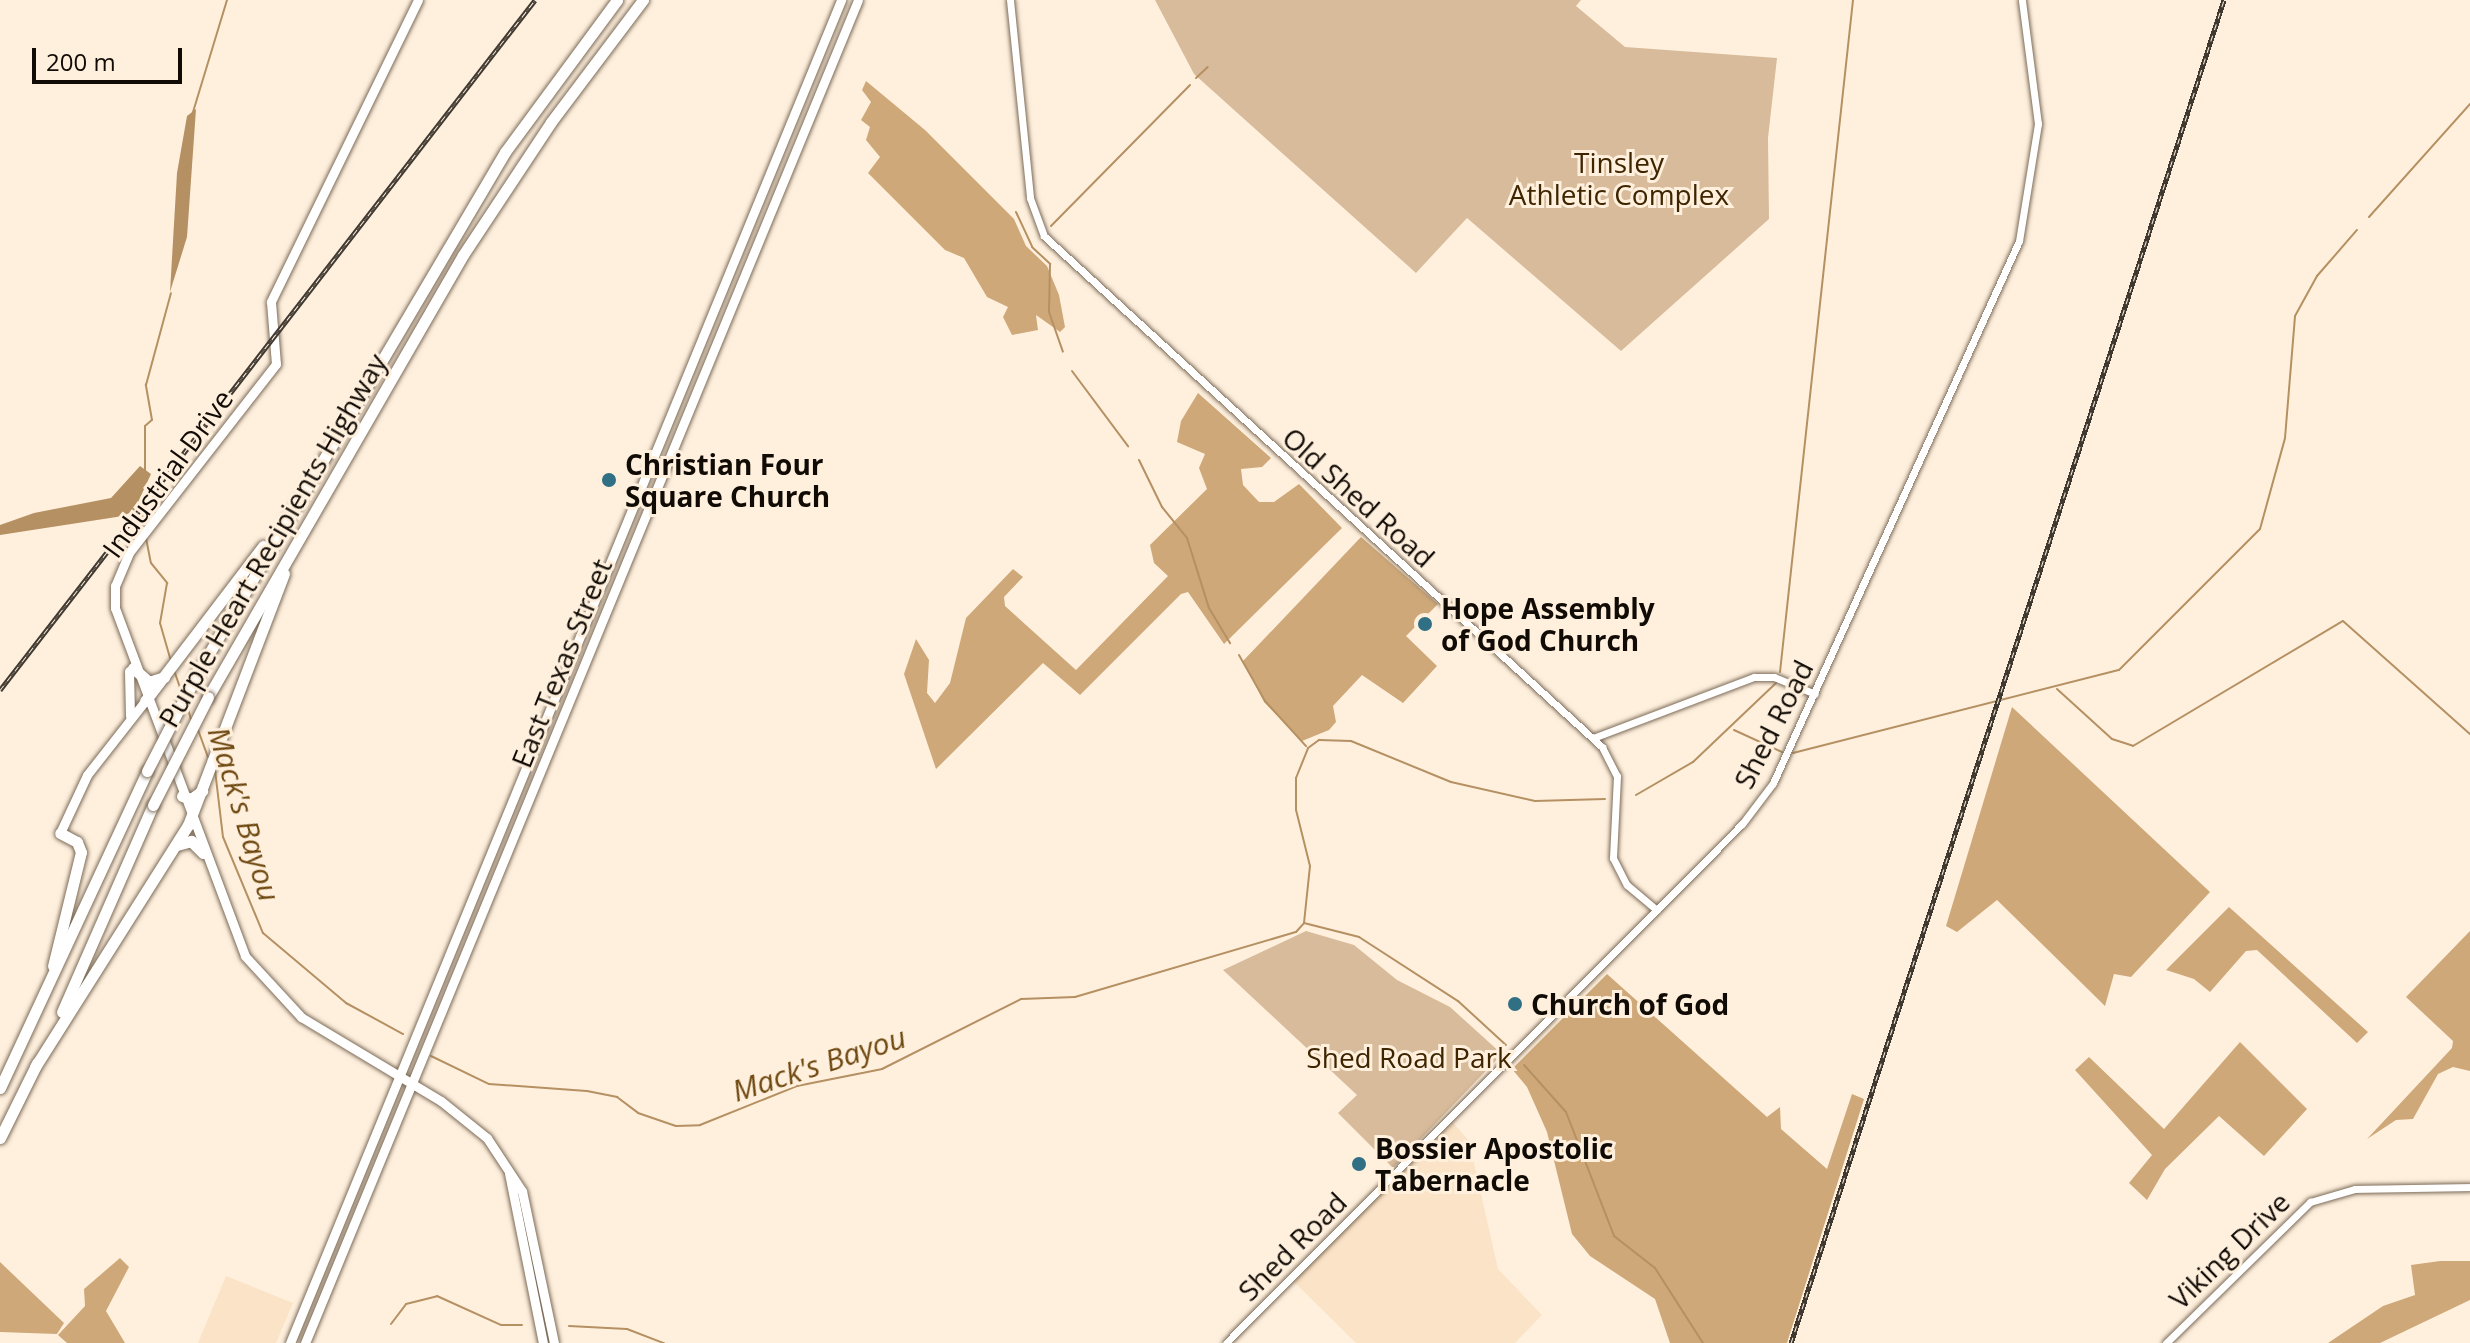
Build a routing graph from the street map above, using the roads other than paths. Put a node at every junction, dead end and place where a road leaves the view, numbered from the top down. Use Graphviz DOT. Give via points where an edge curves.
graph roads {
  1 [pos="418,0"];
  2 [pos="617,0"];
  3 [pos="643,0"];
  4 [pos="858,0"];
  5 [pos="1010,0"];
  6 [pos="2022,0"];
  7 [pos="840,2"];
  8 [pos="292,508"];
  9 [pos="303,530"];
  10 [pos="124,644"];
  11 [pos="133,668"];
  12 [pos="162,679"];
  13 [pos="1815,694"];
  14 [pos="145,701"];
  15 [pos="128,722"];
  16 [pos="1593,738"];
  17 [pos="202,790"];
  18 [pos="182,796"];
  19 [pos="191,819"];
  20 [pos="60,833"];
  21 [pos="171,851"];
  22 [pos="203,853"];
  23 [pos="1657,910"];
  24 [pos="42,1003"];
  25 [pos="35,1067"];
  26 [pos="399,1079"];
  27 [pos="411,1085"];
  28 [pos="0,1088"];
  29 [pos="0,1138"];
  30 [pos="509,1173"];
  31 [pos="2470,1187"];
  32 [pos="290,1343"];
  33 [pos="305,1343"];
  34 [pos="543,1343"];
  35 [pos="554,1343"];
  36 [pos="1226,1343"];
  37 [pos="2166,1343"];
  1 -- 10 [label="main road, Industrial Drive" via="271,302 276,364 135,543 115,590"];
  2 -- 8 [label="highway, Purple Heart Recipients Highway" via="505,152"];
  3 -- 9 [label="highway, Purple Heart Recipients Highway" via="551,122 463,255"];
  4 -- 27 [label="main road, East Texas Street"];
  5 -- 16 [label="street, Old Shed Road" via="1033,216 1057,252"];
  6 -- 13 [label="street, Shed Road" via="2038,124 2019,241"];
  7 -- 26 [label="main road, East Texas Street"];
  8 -- 12 [label="highway"];
  8 -- 24 [label="highway, Purple Heart Recipients Highway, bridge" via="147,771"];
  9 -- 17 [label="highway"];
  9 -- 25 [label="highway, Purple Heart Recipients Highway, bridge" via="153,805"];
  10 -- 11 [label="main road, Industrial Drive"];
  10 -- 15 [label="main road" via="133,695"];
  11 -- 12 [label="highway" via="145,681"];
  11 -- 14 [label="main road, Industrial Drive"];
  12 -- 14 [label="highway"];
  13 -- 16 [label="street" via="1774,677 1754,677"];
  13 -- 23 [label="street, Shed Road" via="1765,796"];
  14 -- 15 [label="main road"];
  14 -- 18 [label="main road, Industrial Drive"];
  15 -- 20 [label="main road" via="81,784"];
  16 -- 23 [label="street, Old Shed Road" via="1617,776 1613,858 1627,885"];
  17 -- 18 [label="highway" via="191,799"];
  17 -- 19 [label="highway"];
  18 -- 19 [label="main road, Industrial Drive"];
  19 -- 21 [label="highway"];
  19 -- 22 [label="main road, Industrial Drive"];
  20 -- 24 [label="highway" via="77,842 81,852"];
  21 -- 22 [label="highway" via="187,841"];
  21 -- 25 [label="highway"];
  22 -- 26 [label="main road, Industrial Drive" via="245,956 301,1017"];
  23 -- 36 [label="street, Shed Road"];
  24 -- 28 [label="highway, Purple Heart Recipients Highway"];
  25 -- 29 [label="highway, Purple Heart Recipients Highway"];
  26 -- 27 [label="main road, Industrial Drive"];
  26 -- 32 [label="main road, East Texas Street"];
  27 -- 30 [label="main road, Industrial Drive" via="469,1121"];
  27 -- 33 [label="main road, East Texas Street"];
  30 -- 34 [label="main road"];
  30 -- 35 [label="main road" via="517,1180 529,1218"];
  31 -- 37 [label="street, Viking Drive" via="2355,1189 2310,1202"];
}
